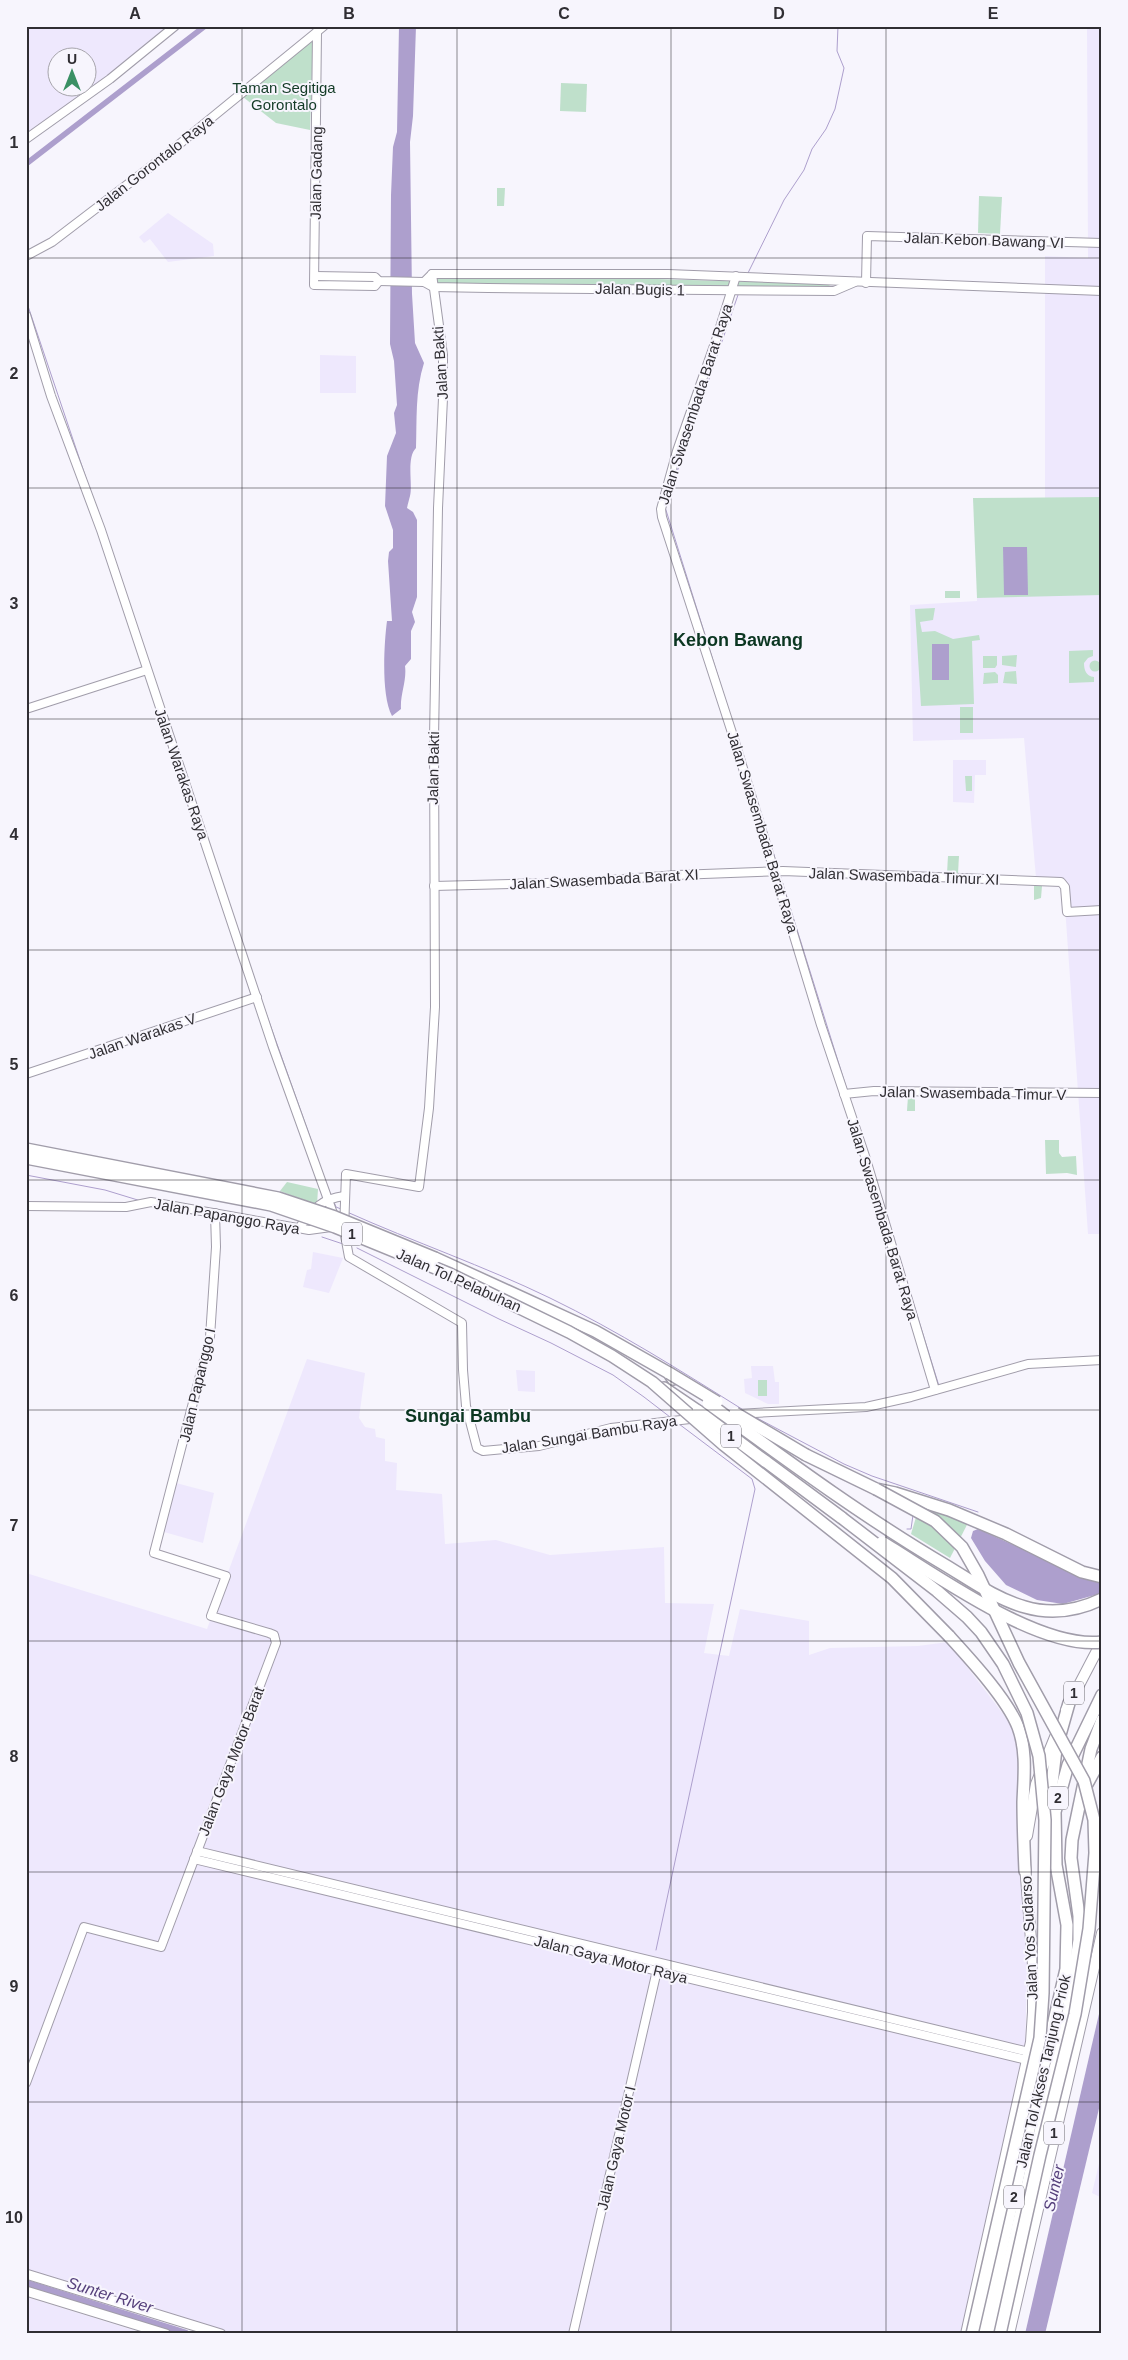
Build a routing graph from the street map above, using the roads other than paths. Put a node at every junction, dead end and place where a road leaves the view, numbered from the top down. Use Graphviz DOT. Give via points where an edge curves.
graph roads {
  1 [pos="175,26"];
  2 [pos="324,26"];
  3 [pos="317,32"];
  4 [pos="26,140"];
  5 [pos="1102,243"];
  6 [pos="26,256"];
  7 [pos="432,274"];
  8 [pos="576,274"];
  9 [pos="647,275"];
  10 [pos="315,276"];
  11 [pos="738,277"];
  12 [pos="834,280"];
  13 [pos="381,281"];
  14 [pos="424,282"];
  15 [pos="855,282"];
  16 [pos="866,283"];
  17 [pos="314,285"];
  18 [pos="433,287"];
  19 [pos="568,288"];
  20 [pos="649,290"];
  21 [pos="733,290"];
  22 [pos="831,291"];
  23 [pos="1102,291"];
  24 [pos="26,315"];
  25 [pos="147,670"];
  26 [pos="26,709"];
  27 [pos="778,871"];
  28 [pos="434,886"];
  29 [pos="1102,910"];
  30 [pos="257,997"];
  31 [pos="26,1074"];
  32 [pos="1102,1093"];
  33 [pos="847,1094"];
  34 [pos="26,1149"];
  35 [pos="26,1158"];
  36 [pos="333,1201"];
  37 [pos="26,1206"];
  38 [pos="215,1213"];
  39 [pos="340,1227"];
  40 [pos="299,1228"];
  41 [pos="1102,1360"];
  42 [pos="669,1373"];
  43 [pos="652,1382"];
  44 [pos="938,1389"];
  45 [pos="876,1490"];
  46 [pos="842,1518"];
  47 [pos="1102,1577"];
  48 [pos="1102,1599"];
  49 [pos="211,1616"];
  50 [pos="1102,1642"];
  51 [pos="1102,1696"];
  52 [pos="1069,1703"];
  53 [pos="1102,1720"];
  54 [pos="1102,1757"];
  55 [pos="1080,1797"];
  56 [pos="1054,1839"];
  57 [pos="197,1851"];
  58 [pos="194,1859"];
  59 [pos="1025,1871"];
  60 [pos="344,1891"];
  61 [pos="1102,1933"];
  62 [pos="658,1967"];
  63 [pos="1028,2056"];
  64 [pos="1052,2061"];
  65 [pos="26,2083"];
  66 [pos="26,2274"];
  67 [pos="26,2291"];
  68 [pos="166,2334"];
  69 [pos="221,2334"];
  70 [pos="572,2334"];
  71 [pos="966,2334"];
  72 [pos="972,2334"];
  73 [pos="982,2334"];
  74 [pos="992,2334"];
  75 [pos="1000,2334"];
  76 [pos="1009,2334"];
  1 -- 4 [label="street" via="110,79"];
  2 -- 3 [label="street, Jalan Gorontalo Raya"];
  3 -- 6 [label="street, Jalan Gorontalo Raya" via="166,155 52,242"];
  3 -- 10 [label="street, Jalan Gadang"];
  5 -- 16 [label="street, Jalan Kebon Bawang VI" via="867,236"];
  7 -- 8 [label="street, Jalan Bugis 1"];
  7 -- 14 [label="street"];
  7 -- 18 [label="street, Jalan Bakti"];
  8 -- 9 [label="street, Jalan Bugis 1"];
  8 -- 19 [label="street"];
  9 -- 11 [label="street, Jalan Bugis 1"];
  9 -- 20 [label="street" via="643,285"];
  10 -- 13 [label="street, Jalan Bugis 1" via="375,277"];
  10 -- 17 [label="street, Jalan Gadang"];
  11 -- 12 [label="street, Jalan Bugis 1"];
  11 -- 21 [label="street, Jalan Swasembada Barat Raya"];
  12 -- 15 [label="street, Jalan Bugis 1"];
  12 -- 22 [label="street" via="836,287"];
  13 -- 14 [label="street, Jalan Bugis 1"];
  13 -- 17 [label="street, Jalan Bugis 1" via="375,286"];
  14 -- 18 [label="street, Jalan Bugis 1"];
  15 -- 16 [label="street, Jalan Bugis 1"];
  15 -- 22 [label="street, Jalan Bugis 1"];
  16 -- 23 [label="street, Jalan Bugis 1"];
  18 -- 19 [label="street, Jalan Bugis 1"];
  18 -- 28 [label="street, Jalan Bakti" via="444,390 435,656"];
  19 -- 20 [label="street, Jalan Bugis 1"];
  20 -- 21 [label="street, Jalan Bugis 1"];
  21 -- 22 [label="street, Jalan Bugis 1"];
  21 -- 27 [label="street, Jalan Swasembada Barat Raya" via="677,451 661,513"];
  24 -- 25 [label="street, Jalan Warakas Raya"];
  25 -- 26 [label="street"];
  25 -- 30 [label="street, Jalan Warakas Raya"];
  27 -- 28 [label="street, Jalan Swasembada Barat XI" via="584,882"];
  27 -- 29 [label="street, Jalan Swasembada Timur XI" via="1063,882 1067,912"];
  27 -- 33 [label="street, Jalan Swasembada Barat Raya"];
  28 -- 36 [label="street, Jalan Bakti" via="435,1024 420,1186 346,1174"];
  30 -- 31 [label="street, Jalan Warakas V"];
  30 -- 36 [label="street, Jalan Warakas Raya"];
  32 -- 33 [label="street, Jalan Swasembada Timur V" via="874,1091"];
  33 -- 44 [label="street, Jalan Swasembada Barat Raya"];
  34 -- 42 [label="highway, Jalan Tol Pelabuhan / 1, bridge" via="237,1189 305,1206 519,1296 595,1331"];
  35 -- 43 [label="highway, Jalan Tol Pelabuhan / 1, bridge" via="271,1205 306,1216 404,1254 505,1300 595,1346"];
  36 -- 39 [label="street, Jalan Warakas Raya"];
  36 -- 39 [label="street" via="343,1211"];
  36 -- 40 [label="street" via="316,1208"];
  37 -- 38 [label="street, Jalan Papanggo Raya" via="126,1207 147,1202"];
  38 -- 40 [label="street, Jalan Papanggo Raya"];
  38 -- 49 [label="street, Jalan Papanggo I" via="210,1337 154,1553 226,1576"];
  39 -- 40 [label="street, Jalan Papanggo Raya" via="320,1230"];
  39 -- 44 [label="street, Jalan Sungai Bambu Raya" via="349,1257 356,1263 462,1323 466,1406 478,1448 483,1450 539,1446 598,1430 674,1420 747,1412 866,1407"];
  41 -- 44 [label="street, Jalan Sungai Bambu Raya" via="1028,1364"];
  42 -- 45 [label="highway, bridge" via="794,1449"];
  42 -- 48 [label="highway, bridge" via="673,1379 886,1529 996,1595 1026,1608 1060,1612 1075,1610"];
  43 -- 46 [label="highway, Jalan Tol Pelabuhan / 1, bridge" via="698,1411"];
  43 -- 59 [label="highway, bridge" via="732,1452 892,1578 967,1656 1012,1715 1021,1737"];
  45 -- 47 [label="highway, bridge" via="949,1510 1082,1572"];
  45 -- 75 [label="highway, bridge" via="935,1521 962,1547 1016,1657 1084,1781 1094,1820 1089,1929 1078,1996"];
  46 -- 50 [label="highway, bridge" via="1026,1626 1068,1639"];
  46 -- 72 [label="highway, bridge" via="937,1590 981,1632 1018,1693 1039,1756 1045,1820 1041,2029"];
  49 -- 57 [label="street, Jalan Gaya Motor Barat" via="274,1635 276,1643"];
  50 -- 52 [label="highway, Jalan Yos Sudarso / 1"];
  51 -- 56 [label="highway, Jalan Tol Akses Tanjung Priok / 2" via="1066,1770 1055,1812"];
  52 -- 56 [label="highway" via="1058,1741 1051,1787 1049,1820"];
  52 -- 59 [label="highway, Jalan Yos Sudarso / 1" via="1036,1784 1028,1825"];
  53 -- 55 [label="highway, Jalan Tol Akses Tanjung Priok / 2"];
  54 -- 55 [label="highway"];
  55 -- 64 [label="highway, Jalan Tol Akses Tanjung Priok / 2" via="1071,1857 1079,1916 1078,1953"];
  56 -- 64 [label="highway, Jalan Tol Akses Tanjung Priok / 2" via="1068,1950"];
  57 -- 58 [label="street, Jalan Gaya Motor Barat"];
  57 -- 60 [label="street, Jalan Gaya Motor Raya"];
  58 -- 60 [label="street, Jalan Gaya Motor Raya"];
  58 -- 65 [label="street, Jalan Gaya Motor Barat" via="161,1947 84,1927"];
  59 -- 63 [label="highway, Jalan Yos Sudarso / 1" via="1034,1973 1034,2012"];
  60 -- 62 [label="street, Jalan Gaya Motor Raya"];
  61 -- 76 [label="highway, 1"];
  62 -- 63 [label="street, Jalan Gaya Motor Raya"];
  62 -- 70 [label="street, Jalan Gaya Motor I"];
  63 -- 71 [label="highway, Jalan Yos Sudarso / 1"];
  64 -- 73 [label="highway, Jalan Tol Akses Tanjung Priok / 2"];
  64 -- 74 [label="highway, Jalan Tol Akses Tanjung Priok / 2"];
  66 -- 69 [label="main road"];
  67 -- 68 [label="main road"];
}
